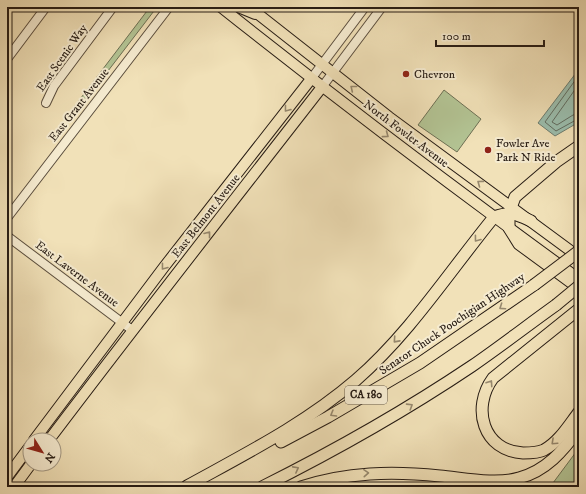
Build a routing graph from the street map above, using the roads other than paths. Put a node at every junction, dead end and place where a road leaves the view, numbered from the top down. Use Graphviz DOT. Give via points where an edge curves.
graph roads {
  1 [pos="46,7"];
  2 [pos="113,7"];
  3 [pos="169,7"];
  4 [pos="221,7"];
  5 [pos="238,7"];
  6 [pos="249,7"];
  7 [pos="365,7"];
  8 [pos="382,7"];
  9 [pos="260,16"];
  10 [pos="7,59"];
  11 [pos="322,63"];
  12 [pos="333,72"];
  13 [pos="311,78"];
  14 [pos="322,87"];
  15 [pos="46,103"];
  16 [pos="579,146"];
  17 [pos="510,209"];
  18 [pos="494,217"];
  19 [pos="7,218"];
  20 [pos="531,221"];
  21 [pos="509,228"];
  22 [pos="7,236"];
  23 [pos="579,251"];
  24 [pos="579,257"];
  25 [pos="579,279"];
  26 [pos="579,287"];
  27 [pos="576,312"];
  28 [pos="122,322"];
  29 [pos="132,330"];
  30 [pos="579,412"];
  31 [pos="579,429"];
  32 [pos="40,432"];
  33 [pos="55,432"];
  34 [pos="22,457"];
  35 [pos="25,472"];
  36 [pos="7,477"];
  37 [pos="186,486"];
  38 [pos="14,487"];
  39 [pos="262,487"];
  40 [pos="301,487"];
  1 -- 10 [label="street"];
  2 -- 15 [label="street, East Scenic Way" via="54,86"];
  3 -- 19 [label="street, East Grant Avenue"];
  4 -- 13 [label="main road, North Fowler Avenue"];
  5 -- 9 [label="main road"];
  6 -- 9 [label="main road, North Fowler Avenue"];
  7 -- 11 [label="street, East Belmont Avenue"];
  8 -- 12 [label="street, East Belmont Avenue"];
  9 -- 11 [label="main road, North Fowler Avenue"];
  11 -- 12 [label="main road, North Fowler Avenue"];
  11 -- 13 [label="street, East Belmont Avenue"];
  12 -- 14 [label="street, East Belmont Avenue"];
  17 -- 12 [label="main road, North Fowler Avenue, one-way"];
  13 -- 14 [label="main road, North Fowler Avenue"];
  13 -- 28 [label="main road, East Belmont Avenue, one-way"];
  14 -- 18 [label="main road, North Fowler Avenue, one-way"];
  29 -- 14 [label="main road, East Belmont Avenue, one-way"];
  16 -- 17 [label="highway" via="515,197"];
  17 -- 18 [label="highway"];
  17 -- 20 [label="highway"];
  17 -- 21 [label="highway"];
  18 -- 21 [label="main road, North Fowler Avenue"];
  18 -- 37 [label="highway, one-way" via="413,321 355,381 291,428"];
  20 -- 24 [label="main road"];
  21 -- 25 [label="main road, North Fowler Avenue"];
  21 -- 26 [label="highway" via="519,244"];
  22 -- 28 [label="street, East Laverne Avenue"];
  23 -- 37 [label="highway, Senator Chuck Poochigian Highway / CA 180, one-way, bridge" via="420,363 328,417"];
  39 -- 26 [label="highway, CA 180, one-way, bridge" via="425,396 472,366"];
  30 -- 27 [label="highway, one-way" via="550,446 528,453 512,451 496,442 486,429 481,408 485,391 493,378"];
  28 -- 29 [label="street, East Laverne Avenue"];
  28 -- 32 [label="main road, East Belmont Avenue"];
  29 -- 33 [label="main road, East Belmont Avenue"];
  40 -- 31 [label="highway, one-way" via="341,476 374,473 411,473 494,480 518,478 535,472 552,460"];
  34 -- 36 [label="main road"];
  35 -- 38 [label="main road"];
}
